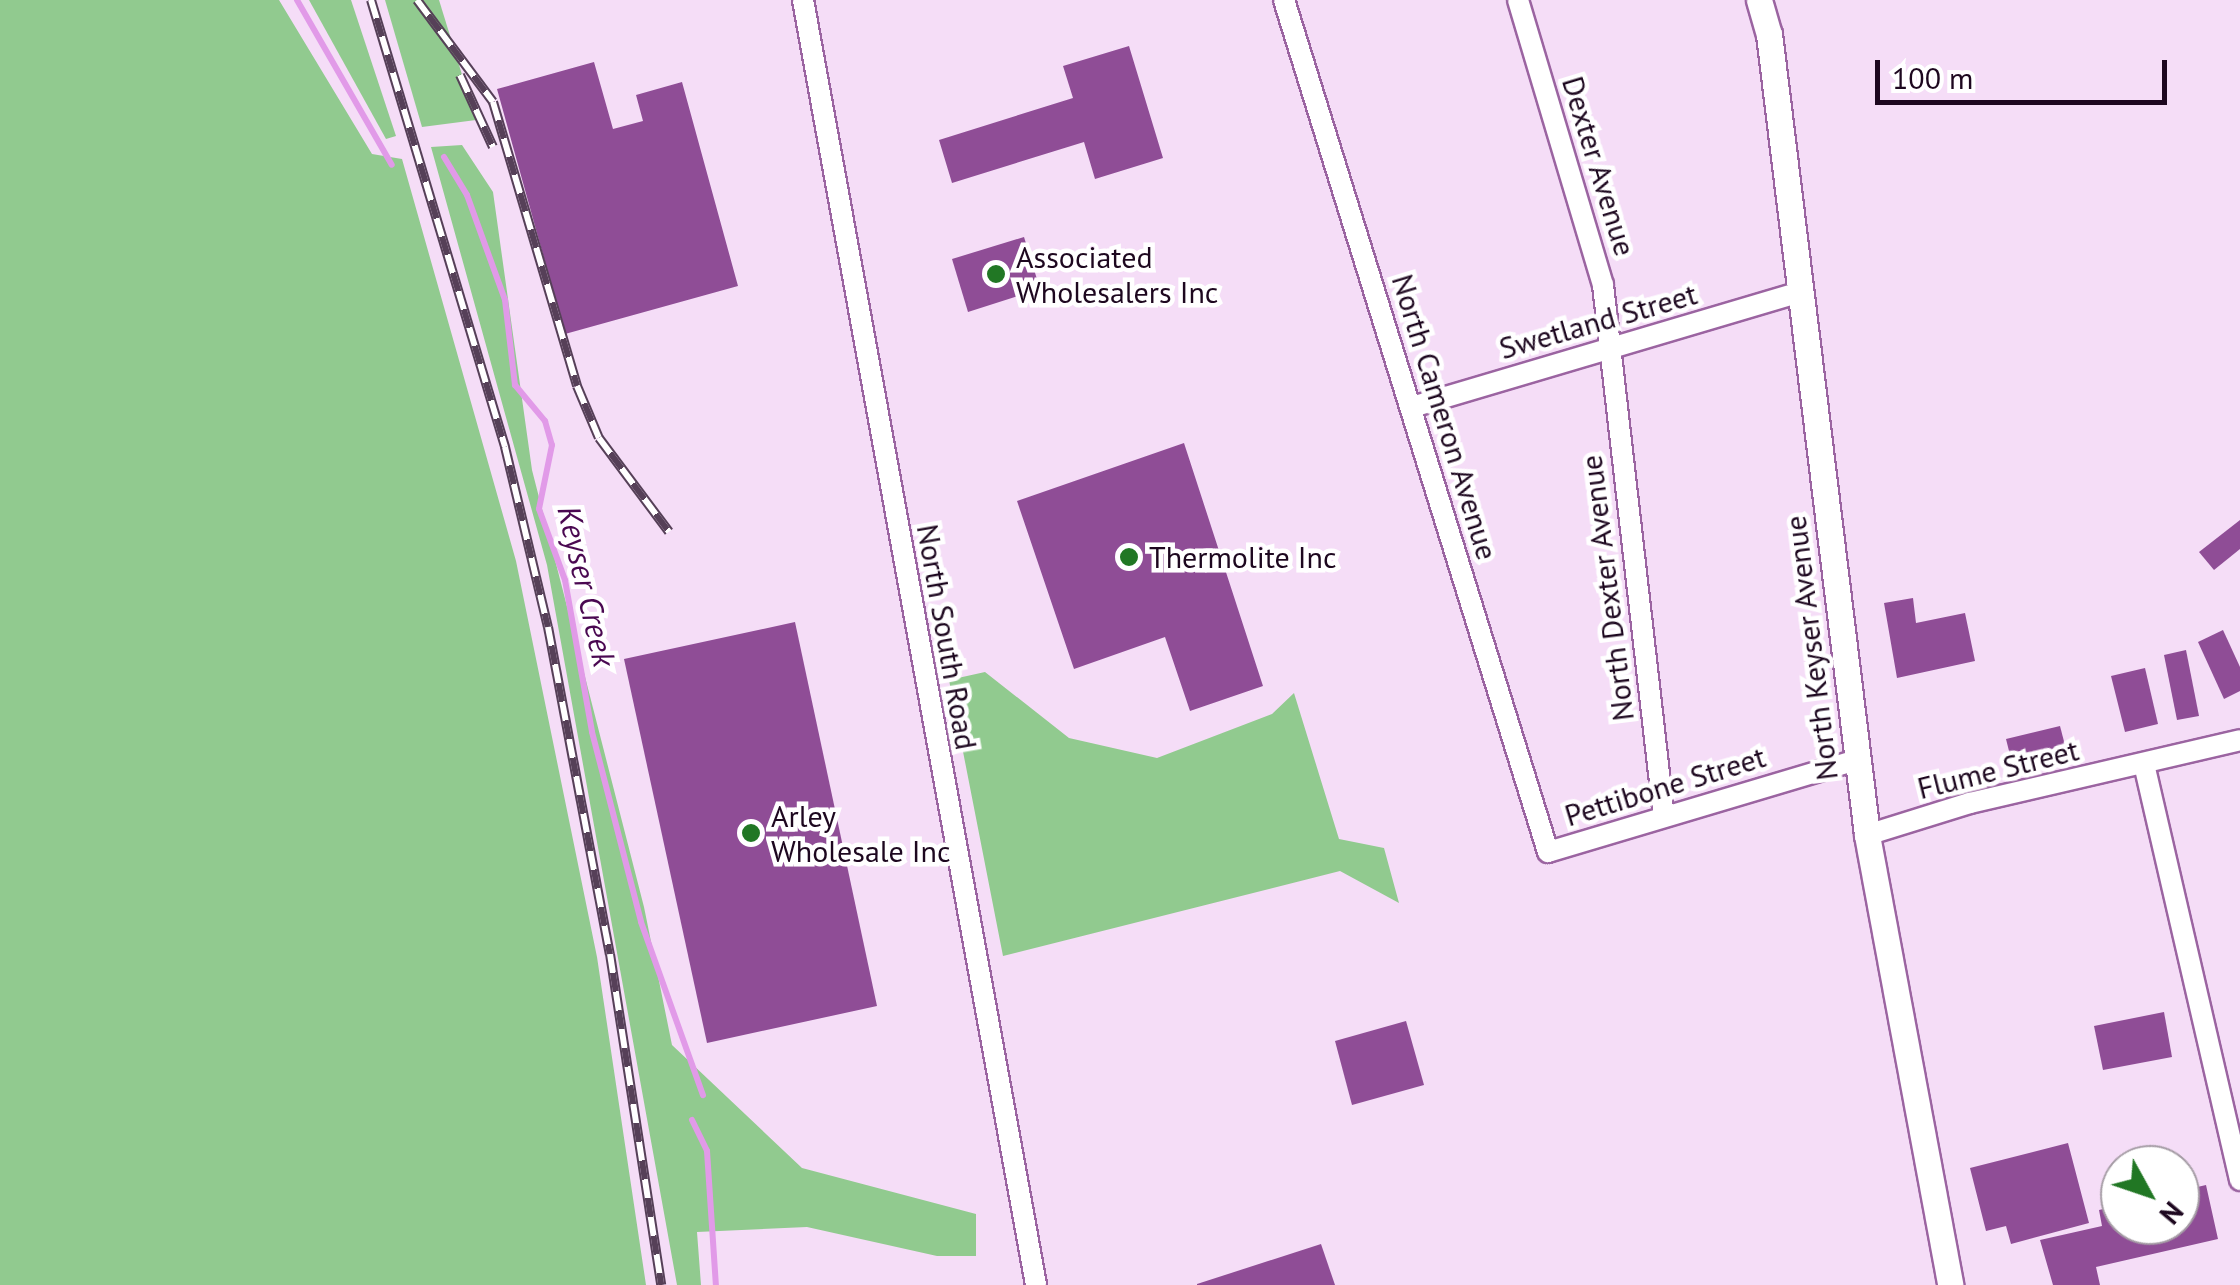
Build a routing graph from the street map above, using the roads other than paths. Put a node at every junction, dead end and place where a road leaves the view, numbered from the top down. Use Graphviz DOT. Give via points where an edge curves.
graph roads {
  1 [pos="803,0"];
  2 [pos="1284,0"];
  3 [pos="1518,0"];
  4 [pos="1759,0"];
  5 [pos="1802,292"];
  6 [pos="1609,351"];
  7 [pos="1412,407"];
  8 [pos="2240,740"];
  9 [pos="1857,760"];
  10 [pos="2144,764"];
  11 [pos="1664,817"];
  12 [pos="1867,836"];
  13 [pos="1548,852"];
  14 [pos="2240,1180"];
  15 [pos="1036,1285"];
  16 [pos="1950,1285"];
  1 -- 15 [label="street, North South Road"];
  2 -- 7 [label="street, North Cameron Avenue"];
  3 -- 6 [label="street, Dexter Avenue" via="1603,285"];
  4 -- 5 [label="main road, North Keyser Avenue"];
  5 -- 6 [label="street, Swetland Street"];
  5 -- 9 [label="main road, North Keyser Avenue"];
  6 -- 7 [label="street, Swetland Street"];
  6 -- 11 [label="street, North Dexter Avenue"];
  7 -- 13 [label="street, North Cameron Avenue"];
  8 -- 10 [label="street, Flume Street"];
  9 -- 11 [label="street, Pettibone Street"];
  9 -- 12 [label="main road, North Keyser Avenue"];
  10 -- 12 [label="street, Flume Street" via="1970,803"];
  10 -- 14 [label="street"];
  11 -- 13 [label="street, Pettibone Street"];
  12 -- 16 [label="main road, North Keyser Avenue"];
}
